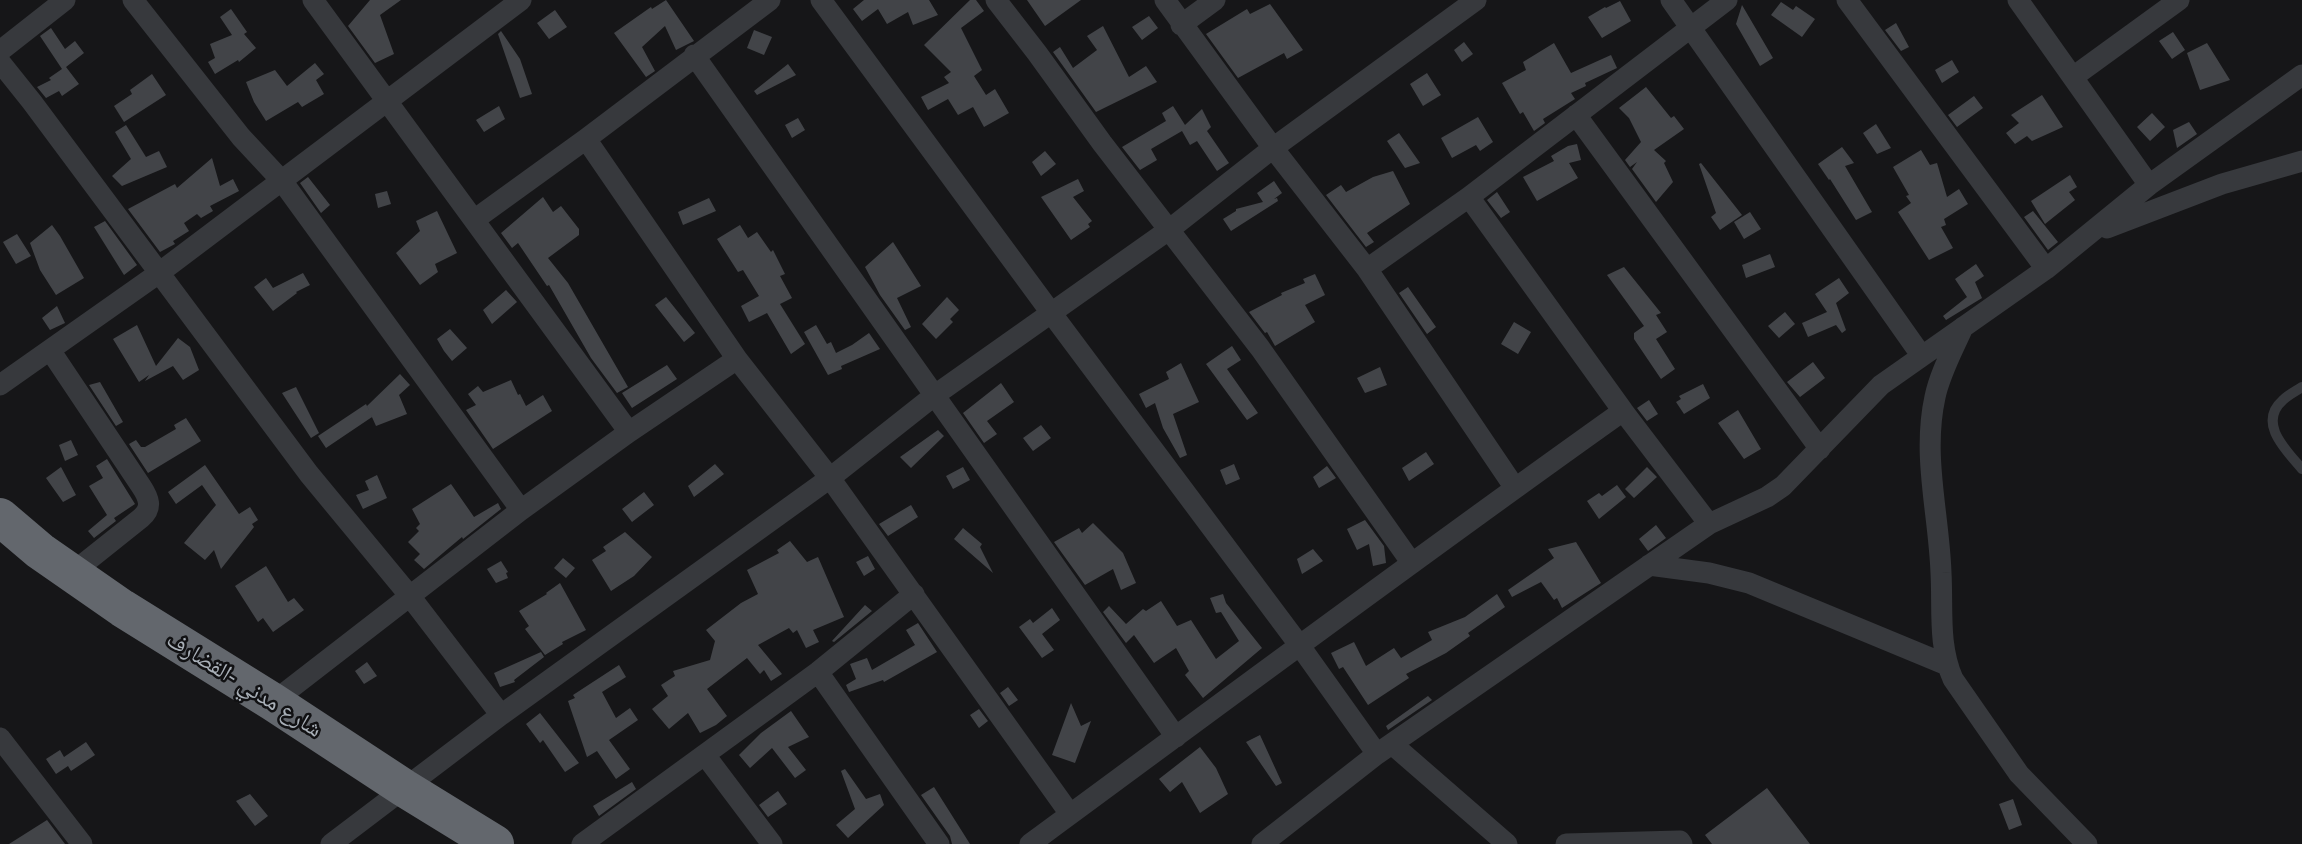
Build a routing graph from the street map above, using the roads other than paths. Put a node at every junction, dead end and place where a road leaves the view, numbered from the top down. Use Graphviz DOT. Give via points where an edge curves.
graph roads {
  1 [pos="65,0"];
  2 [pos="133,0"];
  3 [pos="313,0"];
  4 [pos="521,0"];
  5 [pos="770,0"];
  6 [pos="821,0"];
  7 [pos="996,0"];
  8 [pos="1164,0"];
  9 [pos="1215,0"];
  10 [pos="1476,0"];
  11 [pos="1671,0"];
  12 [pos="1727,0"];
  13 [pos="1847,0"];
  14 [pos="2018,0"];
  15 [pos="2175,1"];
  16 [pos="1181,25"];
  17 [pos="1691,29"];
  18 [pos="0,51"];
  19 [pos="694,55"];
  20 [pos="0,62"];
  21 [pos="2302,75"];
  22 [pos="2073,77"];
  23 [pos="386,102"];
  24 [pos="1576,116"];
  25 [pos="586,139"];
  26 [pos="1273,148"];
  27 [pos="2302,161"];
  28 [pos="282,180"];
  29 [pos="2149,186"];
  30 [pos="1469,197"];
  31 [pos="474,220"];
  32 [pos="1170,229"];
  33 [pos="2089,234"];
  34 [pos="1367,270"];
  35 [pos="2046,270"];
  36 [pos="159,273"];
  37 [pos="1052,314"];
  38 [pos="1964,325"];
  39 [pos="50,350"];
  40 [pos="1921,355"];
  41 [pos="737,359"];
  42 [pos="0,385"];
  43 [pos="2302,387"];
  44 [pos="935,395"];
  45 [pos="1623,411"];
  46 [pos="629,432"];
  47 [pos="1819,449"];
  48 [pos="2302,469"];
  49 [pos="830,478"];
  50 [pos="1515,488"];
  51 [pos="522,510"];
  52 [pos="1709,524"];
  53 [pos="5,531"];
  54 [pos="1411,562"];
  55 [pos="1649,565"];
  56 [pos="72,573"];
  57 [pos="915,594"];
  58 [pos="409,595"];
  59 [pos="1300,646"];
  60 [pos="1947,665"];
  61 [pos="818,672"];
  62 [pos="273,702"];
  63 [pos="501,715"];
  64 [pos="1176,737"];
  65 [pos="0,738"];
  66 [pos="1384,749"];
  67 [pos="705,755"];
  68 [pos="404,788"];
  69 [pos="1070,814"];
  70 [pos="489,842"];
  71 [pos="82,844"];
  72 [pos="331,844"];
  73 [pos="582,844"];
  74 [pos="772,844"];
  75 [pos="939,844"];
  76 [pos="1030,844"];
  77 [pos="1262,844"];
  78 [pos="1507,844"];
  79 [pos="1566,844"];
  80 [pos="1682,844"];
  81 [pos="2087,844"];
  1 -- 18 [label="street"];
  2 -- 28 [label="street" via="240,137"];
  3 -- 23 [label="street"];
  4 -- 23 [label="street"];
  5 -- 19 [label="street"];
  6 -- 37 [label="street"];
  7 -- 32 [label="street"];
  8 -- 16 [label="street"];
  9 -- 16 [label="street"];
  10 -- 26 [label="street"];
  11 -- 17 [label="street"];
  12 -- 17 [label="street"];
  13 -- 35 [label="street"];
  14 -- 22 [label="street"];
  15 -- 22 [label="street"];
  16 -- 26 [label="street"];
  17 -- 24 [label="street"];
  17 -- 40 [label="street"];
  19 -- 25 [label="street"];
  19 -- 44 [label="street"];
  20 -- 36 [label="street"];
  21 -- 29 [label="street"];
  22 -- 29 [label="street"];
  23 -- 28 [label="street"];
  23 -- 31 [label="street"];
  24 -- 30 [label="street"];
  24 -- 47 [label="street"];
  25 -- 31 [label="street"];
  25 -- 41 [label="street"];
  26 -- 32 [label="street"];
  26 -- 34 [label="street"];
  27 -- 33 [label="street" via="2222,184"];
  28 -- 36 [label="street"];
  28 -- 51 [label="street"];
  29 -- 33 [label="street"];
  30 -- 34 [label="street"];
  30 -- 45 [label="street"];
  31 -- 46 [label="street"];
  32 -- 37 [label="street"];
  32 -- 54 [label="street"];
  33 -- 35 [label="street"];
  34 -- 50 [label="street"];
  35 -- 38 [label="street"];
  36 -- 39 [label="street"];
  36 -- 58 [label="street" via="309,474"];
  37 -- 44 [label="street"];
  37 -- 59 [label="street"];
  38 -- 40 [label="street"];
  38 -- 60 [label="street" via="1941,377 1930,427"];
  39 -- 42 [label="street"];
  39 -- 56 [label="street" via="149,505 141,518"];
  40 -- 47 [label="street" via="1871,393"];
  41 -- 46 [label="street"];
  41 -- 49 [label="street"];
  43 -- 48 [label="lane" via="2281,401 2273,415 2279,442"];
  44 -- 49 [label="street"];
  44 -- 64 [label="street"];
  45 -- 50 [label="street"];
  45 -- 52 [label="street"];
  46 -- 51 [label="street"];
  47 -- 52 [label="street" via="1775,492"];
  49 -- 57 [label="street"];
  49 -- 63 [label="street"];
  50 -- 54 [label="street"];
  51 -- 58 [label="street"];
  52 -- 55 [label="street"];
  53 -- 56 [label="highway, شارع مدني -القضارف"];
  54 -- 59 [label="street"];
  55 -- 60 [label="street" via="1749,583"];
  55 -- 66 [label="street"];
  56 -- 62 [label="highway, شارع مدني -القضارف"];
  57 -- 61 [label="street"];
  57 -- 69 [label="street"];
  58 -- 62 [label="street"];
  58 -- 63 [label="street"];
  59 -- 64 [label="street"];
  59 -- 66 [label="street"];
  60 -- 81 [label="street" via="2019,774"];
  61 -- 67 [label="street"];
  61 -- 75 [label="street"];
  62 -- 68 [label="highway, شارع مدني -القضارف"];
  63 -- 68 [label="street"];
  64 -- 69 [label="street"];
  65 -- 71 [label="street"];
  66 -- 77 [label="street"];
  66 -- 78 [label="street"];
  67 -- 73 [label="street"];
  67 -- 74 [label="street"];
  68 -- 70 [label="highway, شارع مدني -القضارف"];
  68 -- 72 [label="street"];
  69 -- 76 [label="street"];
  79 -- 80 [label="street"];
}
